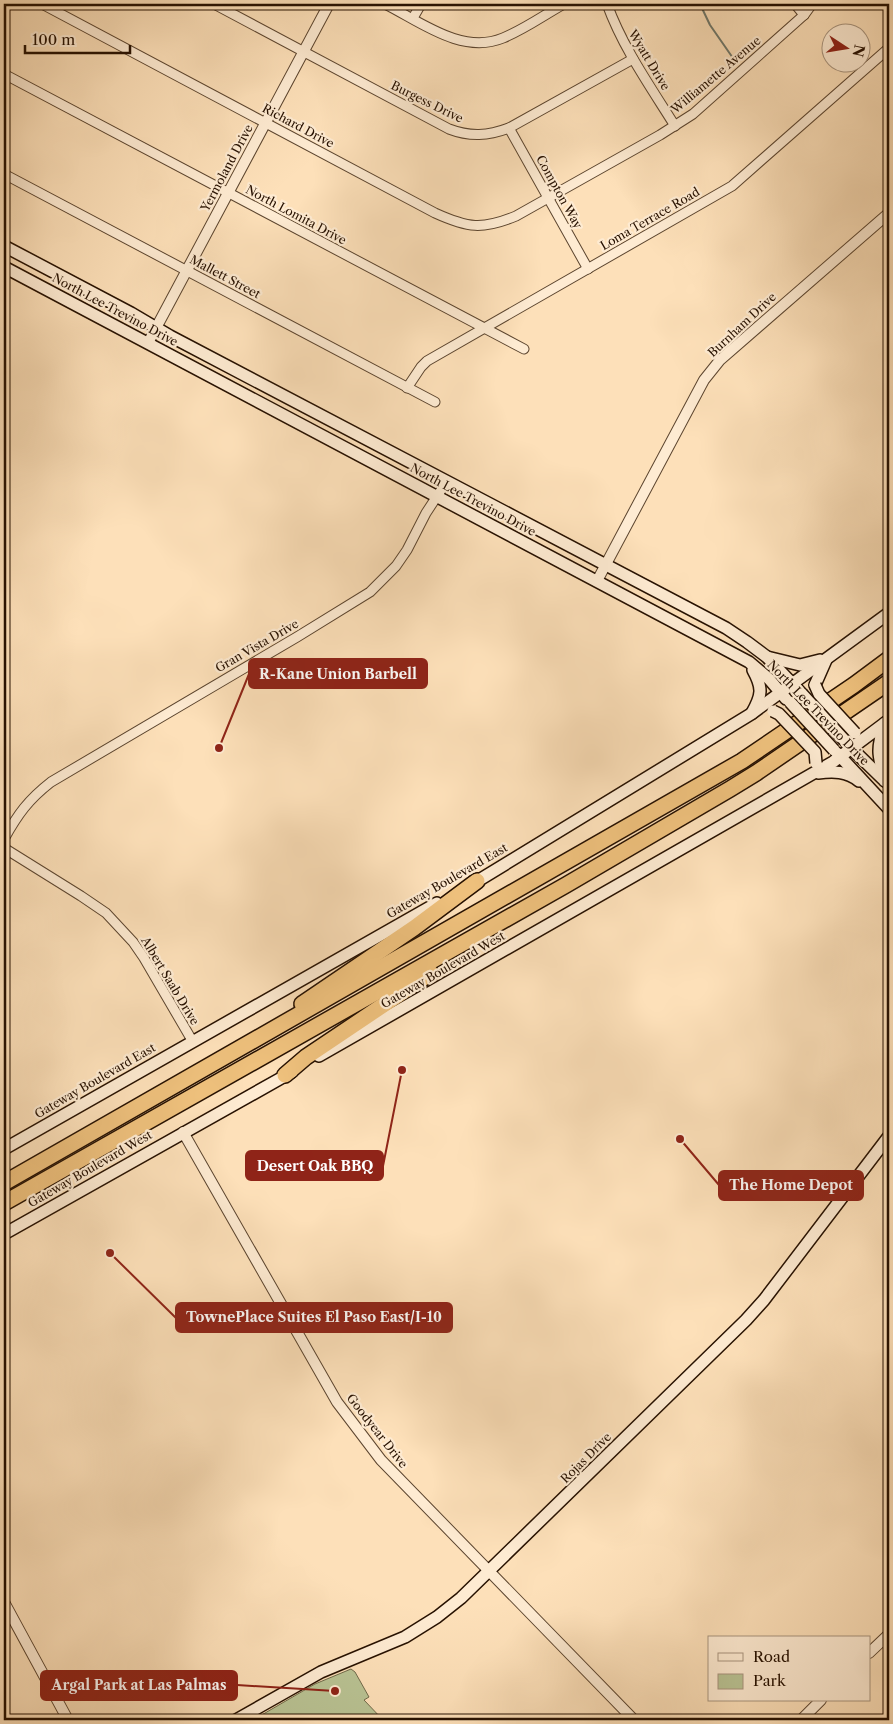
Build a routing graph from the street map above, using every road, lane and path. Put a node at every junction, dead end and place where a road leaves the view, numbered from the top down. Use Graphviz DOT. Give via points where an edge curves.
graph roads {
  1 [pos="42,4"];
  2 [pos="214,4"];
  3 [pos="329,4"];
  4 [pos="386,4"];
  5 [pos="421,4"];
  6 [pos="564,4"];
  7 [pos="607,4"];
  8 [pos="795,4"];
  9 [pos="812,4"];
  10 [pos="804,15"];
  11 [pos="413,18"];
  12 [pos="889,48"];
  13 [pos="303,52"];
  14 [pos="633,59"];
  15 [pos="4,74"];
  16 [pos="266,123"];
  17 [pos="675,126"];
  18 [pos="509,128"];
  19 [pos="4,174"];
  20 [pos="228,193"];
  21 [pos="548,199"];
  22 [pos="889,212"];
  23 [pos="4,246"];
  24 [pos="4,267"];
  25 [pos="588,269"];
  26 [pos="187,271"];
  27 [pos="484,327"];
  28 [pos="156,328"];
  29 [pos="148,343"];
  30 [pos="524,348"];
  31 [pos="407,388"];
  32 [pos="435,402"];
  33 [pos="447,481"];
  34 [pos="436,496"];
  35 [pos="606,565"];
  36 [pos="597,581"];
  37 [pos="889,613"];
  38 [pos="767,657"];
  39 [pos="827,659"];
  40 [pos="889,659"];
  41 [pos="749,662"];
  42 [pos="889,682"];
  43 [pos="792,684"];
  44 [pos="781,693"];
  45 [pos="752,714"];
  46 [pos="887,722"];
  47 [pos="873,733"];
  48 [pos="850,746"];
  49 [pos="838,753"];
  50 [pos="812,774"];
  51 [pos="887,784"];
  52 [pos="873,790"];
  53 [pos="889,809"];
  54 [pos="4,839"];
  55 [pos="4,848"];
  56 [pos="476,881"];
  57 [pos="566,885"];
  58 [pos="273,1030"];
  59 [pos="193,1042"];
  60 [pos="285,1075"];
  61 [pos="183,1132"];
  62 [pos="889,1136"];
  63 [pos="4,1149"];
  64 [pos="4,1183"];
  65 [pos="4,1203"];
  66 [pos="4,1234"];
  67 [pos="489,1572"];
  68 [pos="4,1602"];
  69 [pos="889,1634"];
  70 [pos="870,1652"];
  71 [pos="819,1702"];
  72 [pos="68,1720"];
  73 [pos="236,1720"];
  74 [pos="634,1720"];
  75 [pos="801,1720"];
  1 -- 16 [label="street, Richard Drive"];
  2 -- 13 [label="street, Burgess Drive"];
  3 -- 13 [label="street, Yermoland Drive"];
  4 -- 11 [label="street"];
  5 -- 11 [label="street"];
  6 -- 11 [label="street" via="504,38 482,43 454,39"];
  7 -- 14 [label="street, Wyatt Drive"];
  8 -- 10 [label="street"];
  9 -- 10 [label="street, Williamette Avenue"];
  10 -- 17 [label="street, Williamette Avenue" via="693,114"];
  12 -- 25 [label="street, Loma Terrace Road" via="732,186"];
  13 -- 16 [label="street, Yermoland Drive"];
  13 -- 18 [label="street, Burgess Drive" via="459,132 482,135"];
  14 -- 17 [label="street, Wyatt Drive"];
  14 -- 18 [label="street, Burgess Drive"];
  15 -- 20 [label="street, North Lomita Drive"];
  16 -- 20 [label="street, Yermoland Drive"];
  16 -- 21 [label="street, Richard Drive" via="458,223 495,225"];
  17 -- 21 [label="street, Williamette Avenue"];
  18 -- 21 [label="street, Compton Way"];
  19 -- 26 [label="street, Mallett Street"];
  20 -- 26 [label="street, Yermoland Drive"];
  20 -- 27 [label="street, North Lomita Drive"];
  21 -- 25 [label="street, Compton Way"];
  22 -- 35 [label="street, Burnham Drive" via="720,360 704,380"];
  23 -- 28 [label="main road, North Lee Trevino Drive"];
  24 -- 29 [label="main road, North Lee Trevino Drive"];
  25 -- 27 [label="street, Loma Terrace Road"];
  26 -- 28 [label="street, Yermoland Drive"];
  26 -- 31 [label="street, Mallett Street"];
  27 -- 30 [label="street, North Lomita Drive"];
  27 -- 31 [label="street, Loma Terrace Road" via="427,361"];
  28 -- 29 [label="street, Yermoland Drive"];
  28 -- 33 [label="main road, North Lee Trevino Drive"];
  29 -- 34 [label="main road, North Lee Trevino Drive"];
  31 -- 32 [label="street, Mallett Street"];
  33 -- 34 [label="street, Gran Vista Drive"];
  33 -- 35 [label="main road, North Lee Trevino Drive"];
  34 -- 36 [label="main road, North Lee Trevino Drive"];
  34 -- 54 [label="street, Gran Vista Drive" via="407,550 376,587 52,782 17,814"];
  35 -- 36 [label="street, Burnham Drive"];
  35 -- 38 [label="main road, North Lee Trevino Drive" via="726,628"];
  36 -- 41 [label="main road, North Lee Trevino Drive"];
  37 -- 39 [label="main road, Gateway Boulevard East"];
  38 -- 39 [label="main road" via="800,665"];
  38 -- 43 [label="main road, North Lee Trevino Drive"];
  39 -- 43 [label="main road, Gateway Boulevard East"];
  39 -- 47 [label="main road, bridge" via="815,686 819,694 854,733"];
  40 -- 58 [label="highway" via="742,760"];
  41 -- 44 [label="main road, North Lee Trevino Drive"];
  41 -- 45 [label="main road" via="760,688"];
  42 -- 57 [label="highway" via="756,773"];
  43 -- 44 [label="main road, Gateway Boulevard East"];
  43 -- 48 [label="main road, North Lee Trevino Drive, bridge"];
  44 -- 45 [label="main road, Gateway Boulevard East"];
  44 -- 49 [label="main road, North Lee Trevino Drive, bridge"];
  45 -- 50 [label="main road, bridge" via="773,711 778,714 815,752"];
  45 -- 56 [label="main road, Gateway Boulevard East"];
  46 -- 47 [label="main road, Gateway Boulevard West"];
  46 -- 51 [label="main road" via="878,751"];
  47 -- 48 [label="main road, Gateway Boulevard West"];
  48 -- 49 [label="main road, Gateway Boulevard West"];
  48 -- 51 [label="main road, North Lee Trevino Drive"];
  49 -- 50 [label="main road, Gateway Boulevard West"];
  49 -- 52 [label="main road, North Lee Trevino Drive"];
  50 -- 52 [label="main road" via="832,771 849,774"];
  50 -- 60 [label="main road, Gateway Boulevard West"];
  52 -- 53 [label="main road, North Lee Trevino Drive"];
  55 -- 59 [label="street, Albert Saab Drive" via="106,913 144,958"];
  56 -- 58 [label="highway" via="414,928 300,1005"];
  56 -- 59 [label="main road, Gateway Boulevard East"];
  57 -- 60 [label="highway" via="515,922 396,995"];
  57 -- 65 [label="highway"];
  58 -- 64 [label="highway"];
  59 -- 63 [label="main road, Gateway Boulevard East"];
  60 -- 61 [label="main road, Gateway Boulevard West"];
  61 -- 66 [label="main road, Gateway Boulevard West"];
  61 -- 67 [label="street, Goodyear Drive" via="337,1402 380,1460"];
  62 -- 67 [label="main road, Rojas Drive" via="764,1300 742,1324"];
  67 -- 73 [label="main road, Rojas Drive" via="461,1598 420,1628 321,1672"];
  67 -- 74 [label="street, Goodyear Drive"];
  68 -- 72 [label="street"];
  69 -- 70 [label="street"];
  71 -- 75 [label="street"];
}
